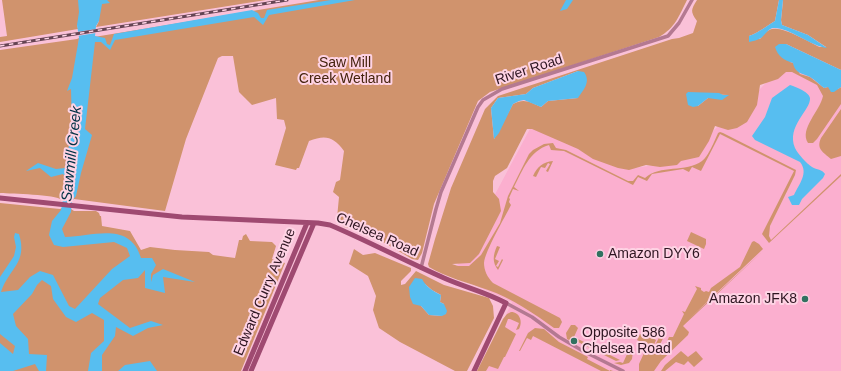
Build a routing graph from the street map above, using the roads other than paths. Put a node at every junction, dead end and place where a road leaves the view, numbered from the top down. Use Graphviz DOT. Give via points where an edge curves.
graph roads {
  1 [pos="692,0"];
  2 [pos="0,198"];
  3 [pos="307,223"];
  4 [pos="314,223"];
  5 [pos="421,268"];
  6 [pos="277,294"];
  7 [pos="283,296"];
  8 [pos="506,303"];
  9 [pos="245,371"];
  10 [pos="251,371"];
  11 [pos="474,371"];
  12 [pos="623,371"];
  1 -- 5 [label="street, River Road" via="668,36 502,89 483,100 442,192"];
  2 -- 3 [label="street, Chelsea Road" via="182,217"];
  3 -- 4 [label="street, Chelsea Road"];
  3 -- 6 [label="street, Edward Curry Avenue"];
  4 -- 5 [label="street, Chelsea Road" via="330,225"];
  4 -- 7 [label="street, Edward Curry Avenue"];
  5 -- 8 [label="street, Chelsea Road"];
  6 -- 7 [label="street"];
  6 -- 9 [label="street, Edward Curry Avenue"];
  7 -- 10 [label="street, Edward Curry Avenue"];
  8 -- 11 [label="street"];
  8 -- 12 [label="street, Chelsea Road" via="532,317 571,344"];
}
